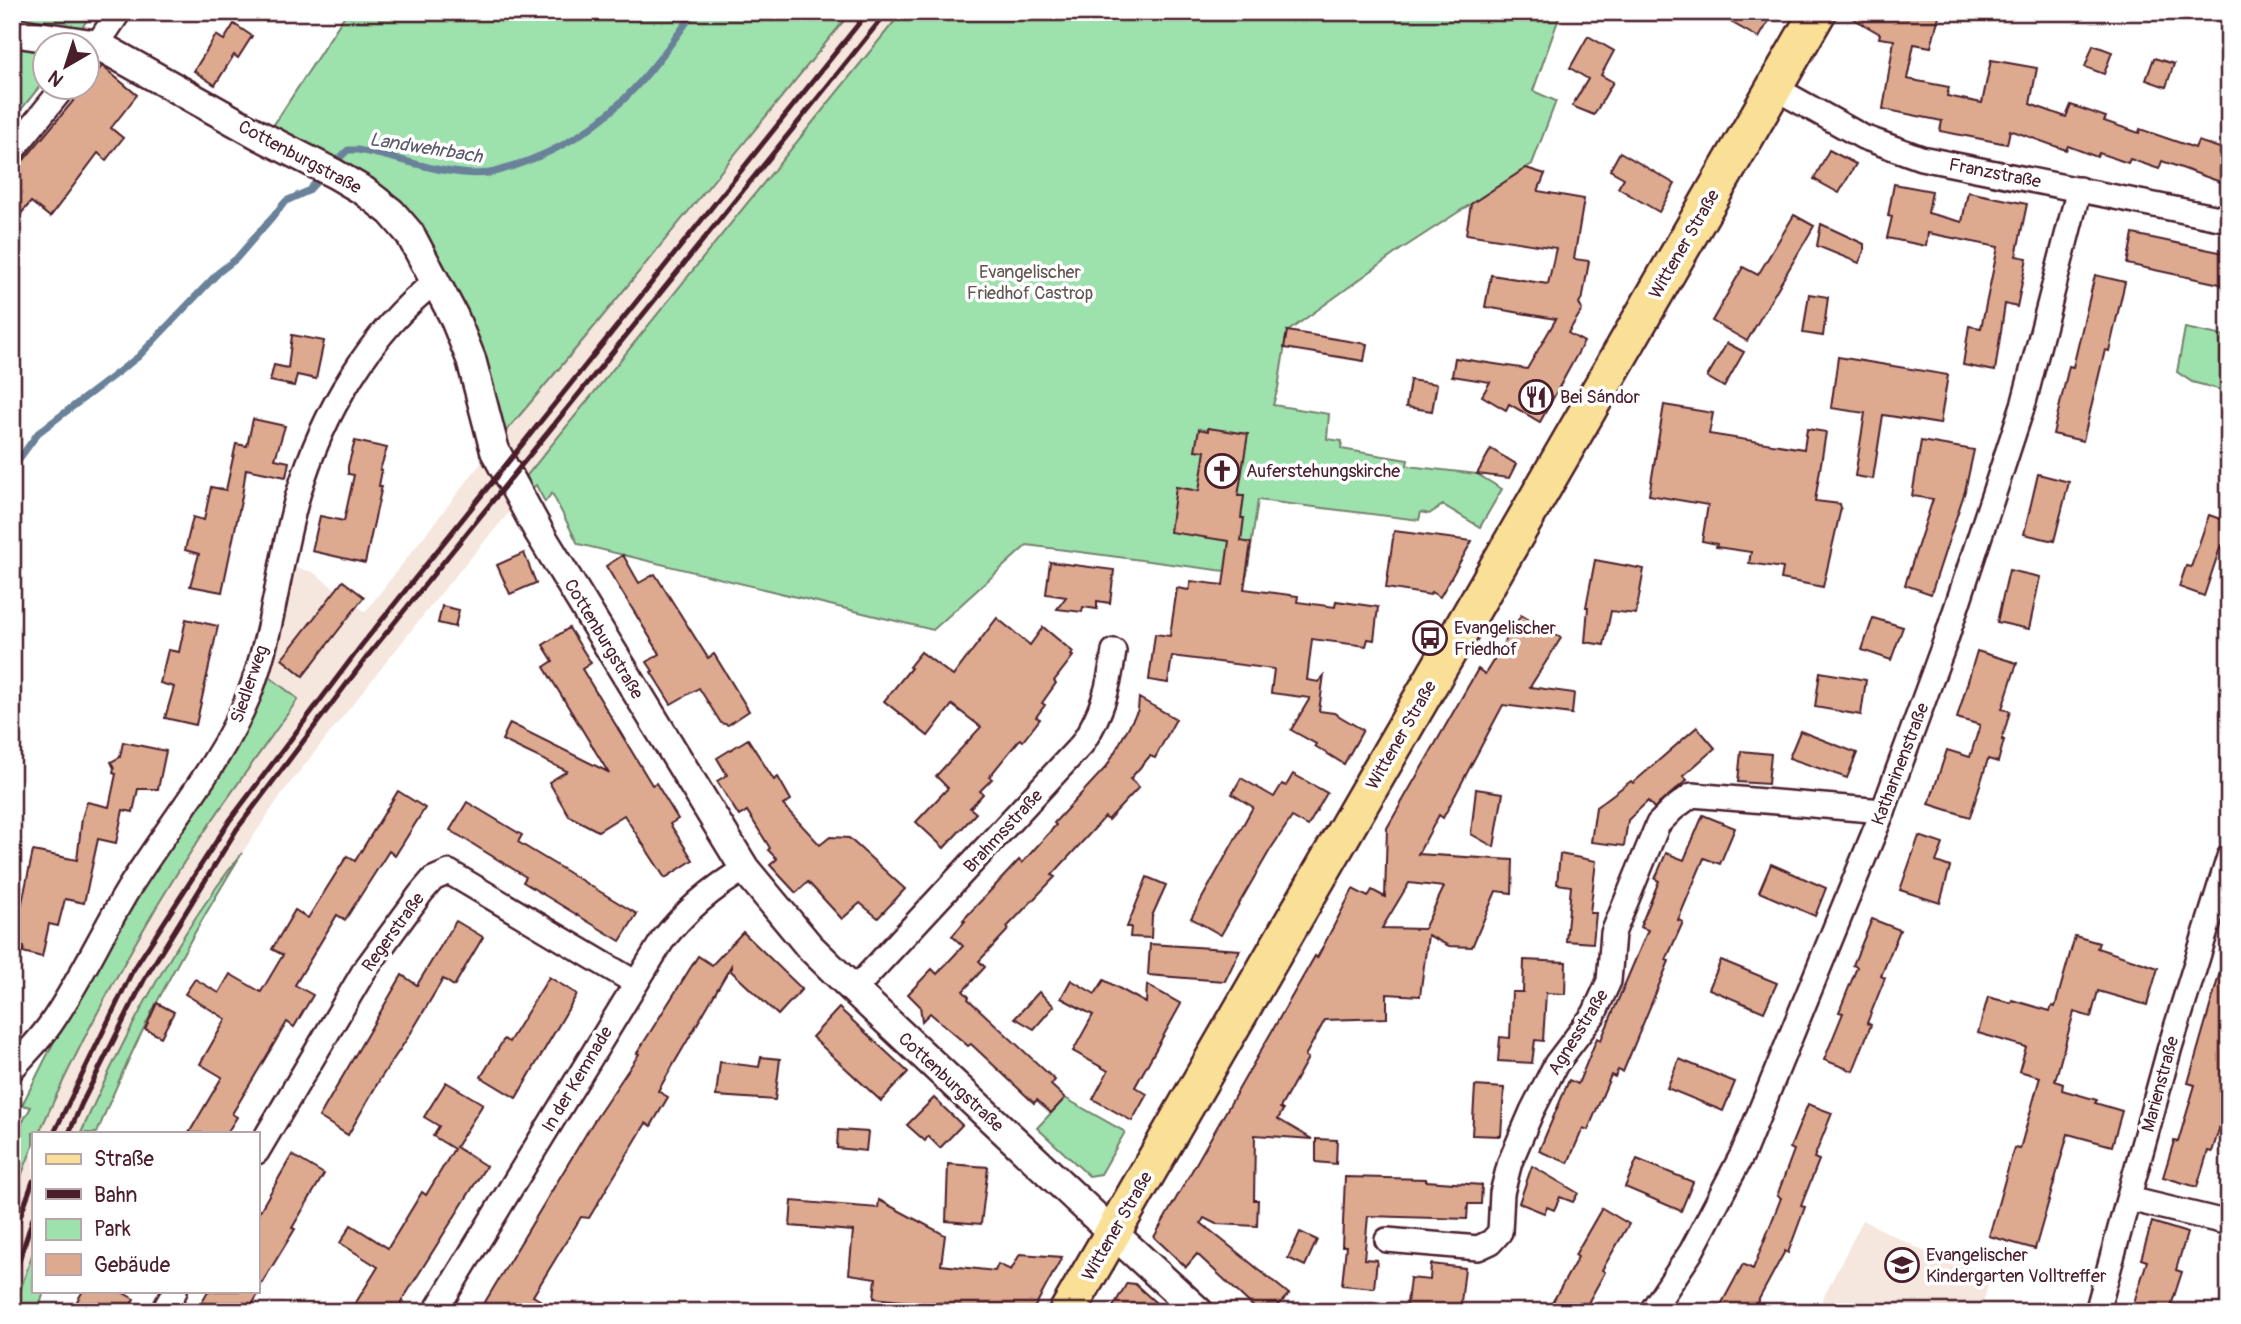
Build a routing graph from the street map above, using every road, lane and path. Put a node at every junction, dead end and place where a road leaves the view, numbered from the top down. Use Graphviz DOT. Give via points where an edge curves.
graph roads {
  1 [pos="119,12"];
  2 [pos="1818,12"];
  3 [pos="12,32"];
  4 [pos="32,37"];
  5 [pos="102,38"];
  6 [pos="102,56"];
  7 [pos="1775,88"];
  8 [pos="52,102"];
  9 [pos="12,151"];
  10 [pos="2079,189"];
  11 [pos="2229,220"];
  12 [pos="436,281"];
  13 [pos="1114,651"];
  14 [pos="1883,811"];
  15 [pos="2229,857"];
  16 [pos="745,869"];
  17 [pos="636,983"];
  18 [pos="854,990"];
  19 [pos="12,1069"];
  20 [pos="259,1149"];
  21 [pos="2129,1199"];
  22 [pos="2229,1223"];
  23 [pos="1112,1233"];
  24 [pos="1387,1240"];
  25 [pos="174,1292"];
  26 [pos="163,1312"];
  27 [pos="435,1312"];
  28 [pos="1067,1312"];
  29 [pos="1199,1312"];
  30 [pos="1651,1312"];
  31 [pos="2097,1312"];
  1 -- 5 [label="street"];
  2 -- 7 [label="main road, Wittener Straße"];
  3 -- 4 [label="street, Cottenburgstraße"];
  6 -- 12 [label="street, Cottenburgstraße" via="364,191 410,234"];
  7 -- 10 [label="street, Franzstraße" via="1863,136 1922,158"];
  7 -- 23 [label="main road, Wittener Straße"];
  8 -- 9 [label="street"];
  10 -- 11 [label="street, Franzstraße"];
  10 -- 14 [label="street, Katharinenstraße" via="2024,401 1945,642"];
  12 -- 16 [label="street, Cottenburgstraße" via="471,359 495,451 539,532"];
  12 -- 19 [label="street, Siedlerweg" via="390,322 321,433 298,496 258,667 235,726 130,887 50,1026"];
  13 -- 18 [label="street, Brahmsstraße" via="1110,685 1082,744"];
  14 -- 24 [label="street, Agnesstraße" via="1692,795 1673,808 1658,824 1614,933 1609,981 1594,1014 1556,1064 1510,1162 1502,1192 1500,1232 1478,1248"];
  14 -- 30 [label="street, Katharinenstraße" via="1744,1153 1691,1252"];
  15 -- 21 [label="street, Marienstraße"];
  16 -- 17 [label="street, In der Kemnade" via="676,921"];
  16 -- 18 [label="street, Cottenburgstraße" via="809,946"];
  17 -- 20 [label="street, Regerstraße" via="449,872 421,893 364,971"];
  17 -- 27 [label="street, In der Kemnade"];
  18 -- 23 [label="street, Cottenburgstraße"];
  21 -- 22 [label="street"];
  21 -- 31 [label="street, Marienstraße"];
  23 -- 28 [label="main road, Wittener Straße"];
  23 -- 29 [label="street, Cottenburgstraße"];
  25 -- 26 [label="street"];
}
